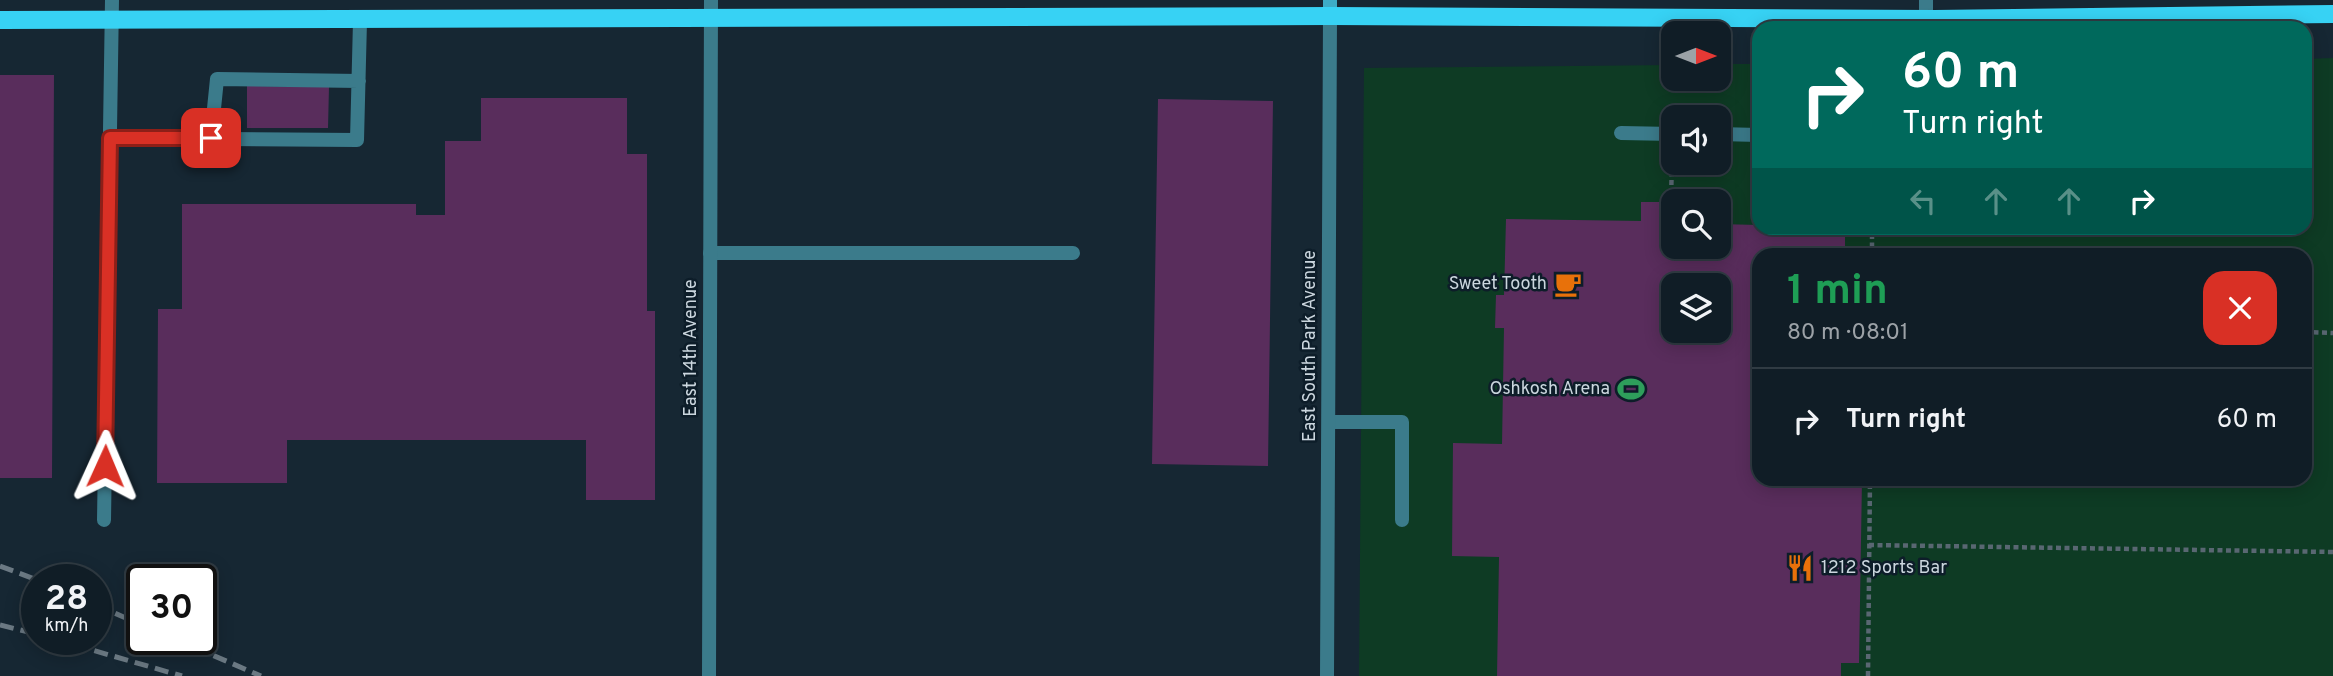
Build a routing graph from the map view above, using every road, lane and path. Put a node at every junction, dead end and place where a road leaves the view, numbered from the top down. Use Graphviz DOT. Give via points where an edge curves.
graph roads {
  1 [pos="112,0"];
  2 [pos="711,0"];
  3 [pos="1926,0"];
  4 [pos="1330,8"];
  5 [pos="2333,14"];
  6 [pos="711,19"];
  7 [pos="0,20"];
  8 [pos="112,21"];
  9 [pos="360,21"];
  10 [pos="1888,21"];
  11 [pos="1931,21"];
  12 [pos="1981,21"];
  13 [pos="359,80"];
  14 [pos="1621,133"];
  15 [pos="1661,134"];
  16 [pos="1731,134"];
  17 [pos="1752,135"];
  18 [pos="110,138"];
  19 [pos="211,138"];
  20 [pos="710,253"];
  21 [pos="1073,253"];
  22 [pos="2312,332"];
  23 [pos="2333,333"];
  24 [pos="1329,422"];
  25 [pos="1870,486"];
  26 [pos="104,520"];
  27 [pos="1402,520"];
  28 [pos="1869,545"];
  29 [pos="2333,552"];
  30 [pos="709,676"];
  31 [pos="1327,676"];
  32 [pos="1868,676"];
  1 -- 8 [label="street"];
  2 -- 6 [label="street, East 14th Avenue"];
  3 -- 11 [label="street"];
  4 -- 6 [label="main road"];
  4 -- 10 [label="main road"];
  4 -- 24 [label="street, East South Park Avenue"];
  5 -- 12 [label="main road"];
  6 -- 9 [label="main road"];
  6 -- 20 [label="street, East 14th Avenue"];
  7 -- 8 [label="main road"];
  8 -- 9 [label="main road"];
  8 -- 18 [label="street"];
  9 -- 13 [label="street"];
  13 -- 19 [label="street" via="217,79"];
  13 -- 19 [label="street" via="357,139"];
  14 -- 15 [label="street"];
  16 -- 17 [label="street"];
  18 -- 19 [label="street"];
  18 -- 26 [label="street"];
  20 -- 21 [label="street"];
  20 -- 30 [label="street, East 14th Avenue"];
  22 -- 23 [label="path"];
  24 -- 27 [label="street" via="1402,422"];
  24 -- 31 [label="street, East South Park Avenue"];
  25 -- 28 [label="path"];
  28 -- 29 [label="path"];
  28 -- 32 [label="path"];
}
